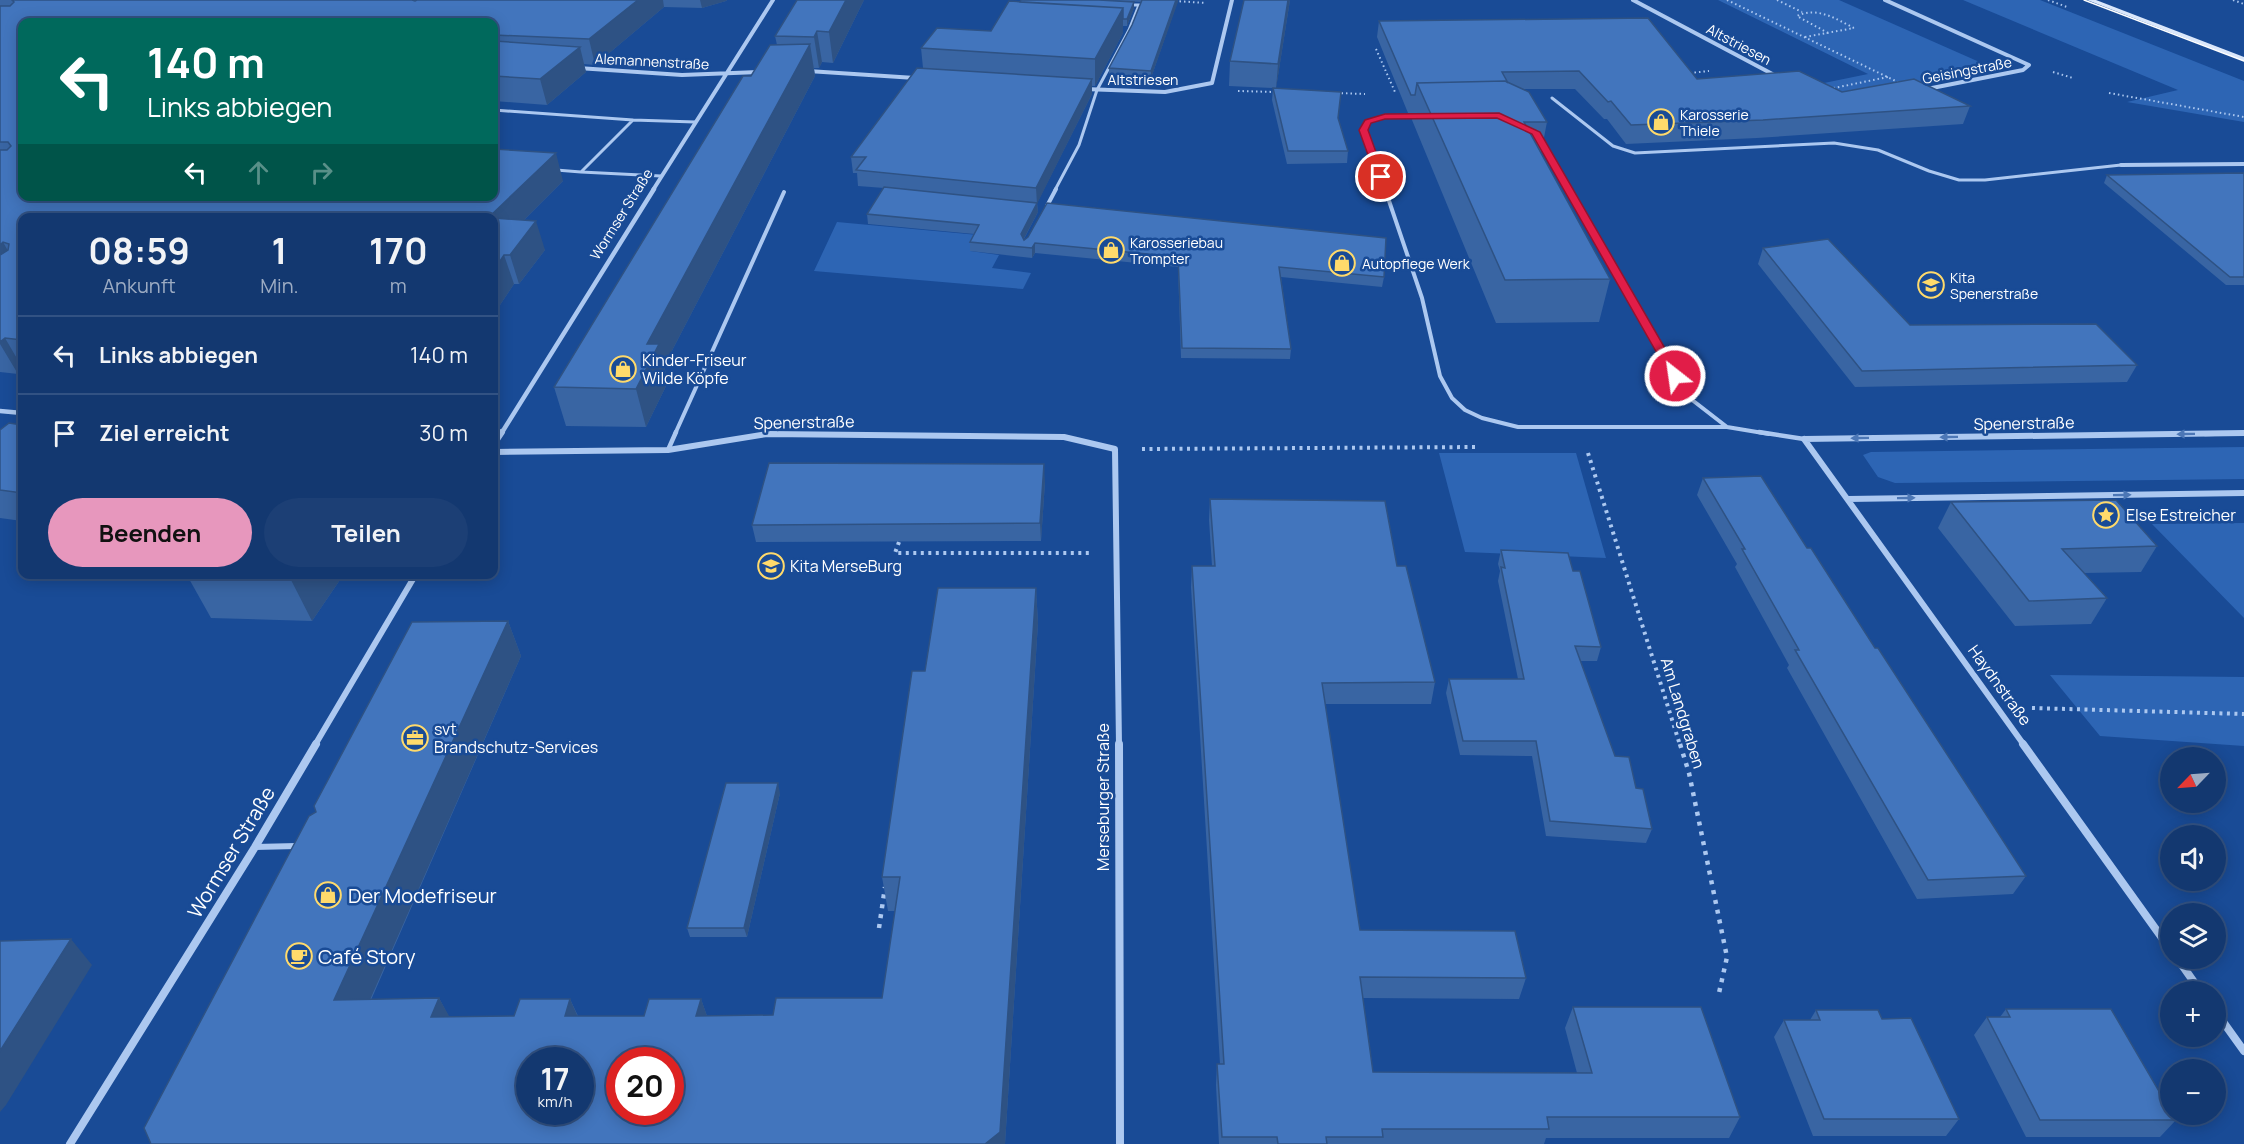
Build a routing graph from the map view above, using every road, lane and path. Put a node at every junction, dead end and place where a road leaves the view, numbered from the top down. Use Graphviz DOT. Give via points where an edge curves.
graph roads {
  1 [pos="773,0"];
  2 [pos="1633,0"];
  3 [pos="1727,0"];
  4 [pos="1777,0"];
  5 [pos="1885,0"];
  6 [pos="2090,0"];
  7 [pos="2233,0"];
  8 [pos="1167,1"];
  9 [pos="1232,2"];
  10 [pos="1128,4"];
  11 [pos="2244,4"];
  12 [pos="1803,12"];
  13 [pos="1828,33"];
  14 [pos="1804,37"];
  15 [pos="1376,49"];
  16 [pos="2244,59"];
  17 [pos="576,68"];
  18 [pos="769,71"];
  19 [pos="803,71"];
  20 [pos="1693,73"];
  21 [pos="726,74"];
  22 [pos="1684,74"];
  23 [pos="1888,77"];
  24 [pos="926,79"];
  25 [pos="1074,89"];
  26 [pos="1097,90"];
  27 [pos="1917,91"];
  28 [pos="1810,93"];
  29 [pos="2109,93"];
  30 [pos="1395,94"];
  31 [pos="1552,98"];
  32 [pos="498,110"];
  33 [pos="1419,116"];
  34 [pos="2244,117"];
  35 [pos="633,120"];
  36 [pos="695,122"];
  37 [pos="1536,132"];
  38 [pos="2244,164"];
  39 [pos="2121,165"];
  40 [pos="548,169"];
  41 [pos="581,172"];
  42 [pos="661,176"];
  43 [pos="784,192"];
  44 [pos="1046,209"];
  45 [pos="0,411"];
  46 [pos="18,413"];
  47 [pos="1727,427"];
  48 [pos="2244,433"];
  49 [pos="498,438"];
  50 [pos="1804,439"];
  51 [pos="1586,446"];
  52 [pos="1480,447"];
  53 [pos="1115,449"];
  54 [pos="668,450"];
  55 [pos="498,452"];
  56 [pos="2244,493"];
  57 [pos="1848,499"];
  58 [pos="899,542"];
  59 [pos="1118,553"];
  60 [pos="413,579"];
  61 [pos="1997,707"];
  62 [pos="2244,714"];
  63 [pos="309,846"];
  64 [pos="255,847"];
  65 [pos="885,883"];
  66 [pos="879,928"];
  67 [pos="2160,935"];
  68 [pos="1719,993"];
  69 [pos="2226,1026"];
  70 [pos="2244,1051"];
  71 [pos="70,1144"];
  72 [pos="1120,1144"];
  1 -- 21 [label="street, Wormser Straße"];
  2 -- 28 [label="street, Altstriesen"];
  3 -- 14 [label="path"];
  4 -- 12 [label="path"];
  5 -- 27 [label="street, Geisingstraße" via="2029,65 2023,70"];
  6 -- 16 [label="main road"];
  7 -- 11 [label="path"];
  8 -- 9 [label="path"];
  9 -- 26 [label="street, Altstriesen" via="1212,83 1185,90"];
  10 -- 26 [label="lane" via="1139,5"];
  12 -- 13 [label="path" via="1798,18"];
  12 -- 13 [label="path" via="1823,14 1854,28"];
  13 -- 14 [label="path"];
  14 -- 23 [label="path"];
  15 -- 30 [label="path"];
  17 -- 21 [label="street, Alemannenstraße"];
  18 -- 21 [label="street, Alemannenstraße"];
  19 -- 24 [label="street"];
  20 -- 22 [label="path"];
  21 -- 36 [label="street, Wormser Straße"];
  23 -- 27 [label="path"];
  23 -- 28 [label="path"];
  25 -- 26 [label="street"];
  26 -- 44 [label="lane" via="1080,144"];
  29 -- 34 [label="path"];
  31 -- 39 [label="lane" via="1613,146 1635,153 1834,143 1878,150 1959,180"];
  32 -- 35 [label="lane"];
  33 -- 47 [label="lane" via="1385,117 1368,122 1364,130 1453,399 1468,411 1518,427"];
  35 -- 36 [label="lane"];
  35 -- 41 [label="lane"];
  36 -- 42 [label="street, Wormser Straße"];
  37 -- 47 [label="lane" via="1687,396"];
  38 -- 39 [label="street"];
  40 -- 41 [label="lane"];
  41 -- 42 [label="lane"];
  42 -- 49 [label="street, Wormser Straße"];
  43 -- 54 [label="lane"];
  45 -- 46 [label="street"];
  47 -- 50 [label="lane"];
  48 -- 50 [label="street, Spenerstraße, one-way"];
  50 -- 57 [label="street, Haydnstraße"];
  51 -- 68 [label="path, Am Landgraben" via="1689,773 1727,957"];
  52 -- 53 [label="path"];
  53 -- 54 [label="street, Spenerstraße" via="1064,437 767,434"];
  53 -- 59 [label="street, Merseburger Straße"];
  54 -- 55 [label="street, Spenerstraße"];
  57 -- 56 [label="street, one-way"];
  57 -- 61 [label="street, Haydnstraße"];
  58 -- 59 [label="path" via="896,552"];
  59 -- 72 [label="street, Merseburger Straße"];
  60 -- 64 [label="street, Wormser Straße"];
  61 -- 62 [label="path"];
  61 -- 67 [label="street, Haydnstraße"];
  63 -- 64 [label="lane"];
  64 -- 71 [label="street, Wormser Straße"];
  65 -- 66 [label="path"];
  69 -- 70 [label="street"];
}
